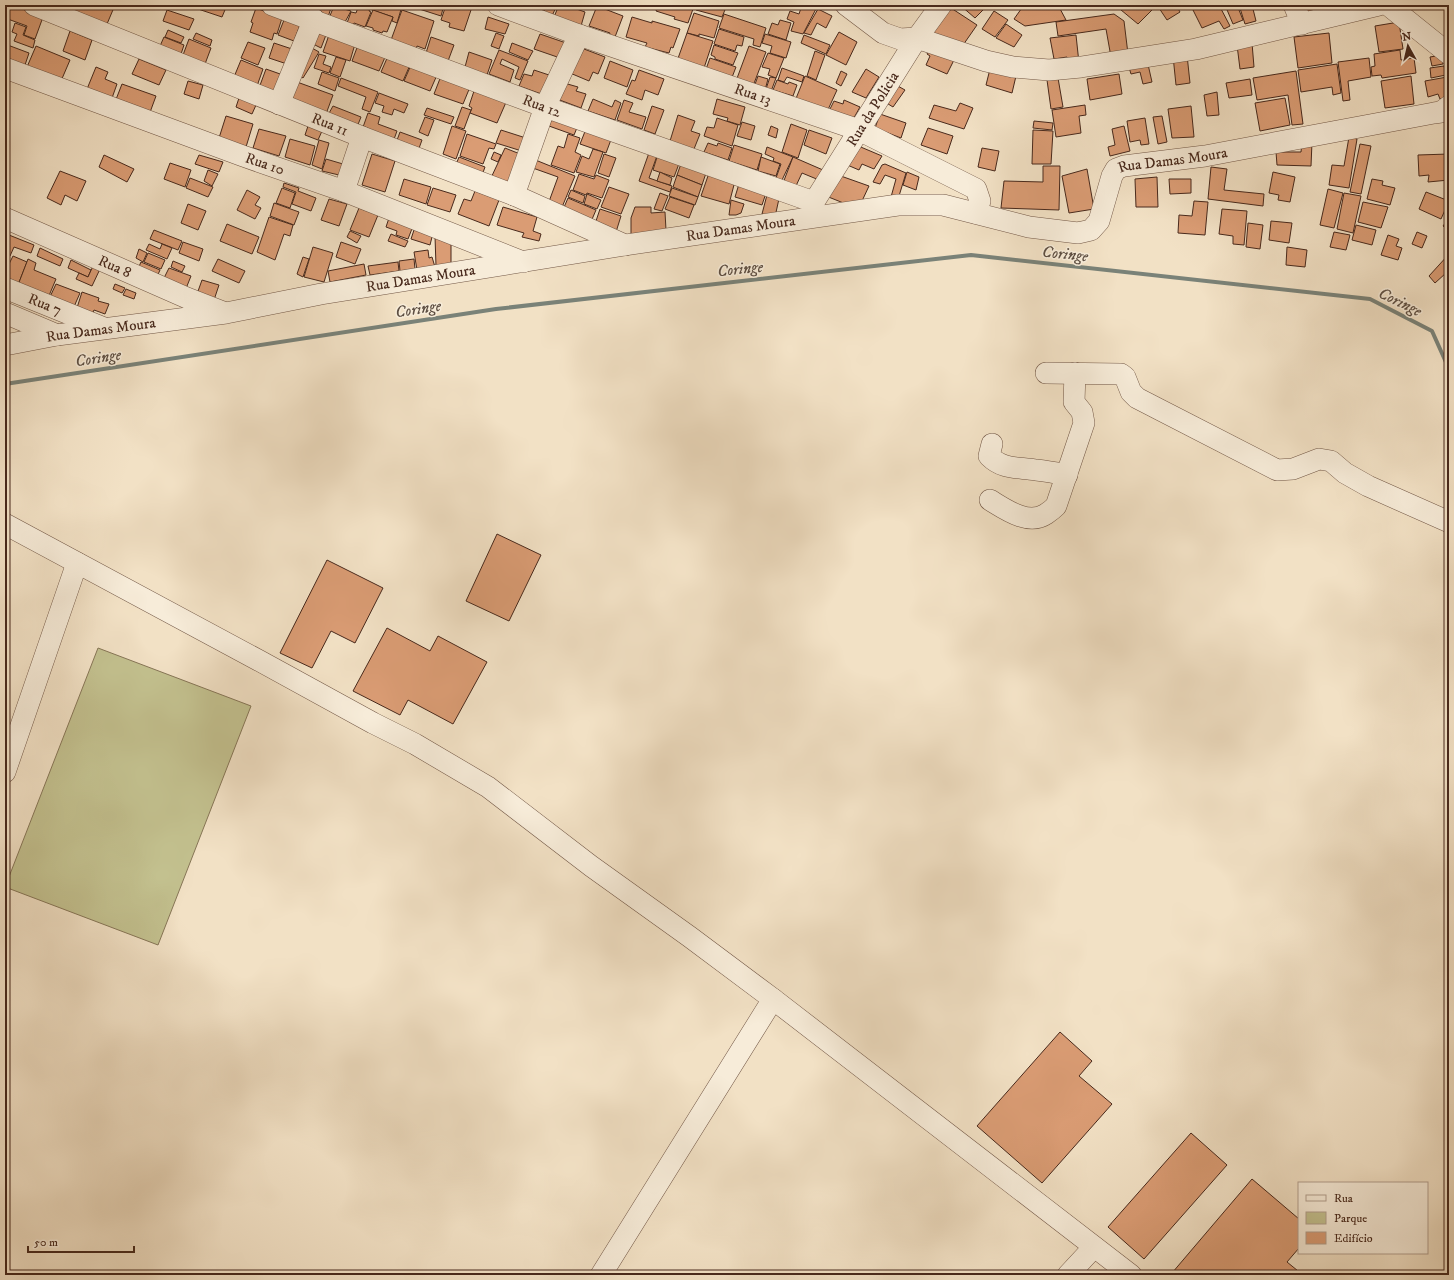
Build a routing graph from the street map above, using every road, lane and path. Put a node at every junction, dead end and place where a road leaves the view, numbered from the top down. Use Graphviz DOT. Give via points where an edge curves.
graph roads {
  1 [pos="34,5"];
  2 [pos="272,5"];
  3 [pos="498,5"];
  4 [pos="846,5"];
  5 [pos="940,5"];
  6 [pos="1294,5"];
  7 [pos="1379,5"];
  8 [pos="1388,5"];
  9 [pos="314,20"];
  10 [pos="1302,24"];
  11 [pos="579,35"];
  12 [pos="917,38"];
  13 [pos="1449,54"];
  14 [pos="5,68"];
  15 [pos="279,104"];
  16 [pos="545,107"];
  17 [pos="1441,110"];
  18 [pos="859,130"];
  19 [pos="362,137"];
  20 [pos="344,191"];
  21 [pos="514,195"];
  22 [pos="813,209"];
  23 [pos="976,214"];
  24 [pos="5,218"];
  25 [pos="625,245"];
  26 [pos="523,262"];
  27 [pos="5,288"];
  28 [pos="226,313"];
  29 [pos="5,314"];
  30 [pos="107,329"];
  31 [pos="57,335"];
  32 [pos="5,345"];
  33 [pos="1046,373"];
  34 [pos="1075,373"];
  35 [pos="992,444"];
  36 [pos="1067,475"];
  37 [pos="990,500"];
  38 [pos="1449,522"];
  39 [pos="5,524"];
  40 [pos="77,563"];
  41 [pos="5,772"];
  42 [pos="773,1000"];
  43 [pos="1094,1247"];
  44 [pos="601,1275"];
  45 [pos="1068,1275"];
  46 [pos="1131,1275"];
  1 -- 15 [label="street, Rua 11"];
  2 -- 9 [label="street, Rua 12"];
  3 -- 11 [label="street, Rua 13"];
  4 -- 12 [label="street" via="882,33 900,40"];
  5 -- 12 [label="street, Rua da Policia"];
  6 -- 10 [label="street"];
  7 -- 10 [label="street"];
  8 -- 13 [label="street"];
  9 -- 15 [label="street"];
  9 -- 16 [label="street, Rua 12"];
  10 -- 12 [label="street" via="1196,49 1049,70 1013,67 986,61"];
  11 -- 16 [label="street"];
  11 -- 18 [label="street, Rua 13"];
  12 -- 18 [label="street, Rua da Policia"];
  14 -- 20 [label="street, Rua 10"];
  15 -- 19 [label="street, Rua 11"];
  16 -- 21 [label="street"];
  16 -- 22 [label="street, Rua 12"];
  17 -- 23 [label="street, Rua Damas Moura" via="1205,156 1124,166 1116,169 1112,176 1099,221 1091,230 1078,233 1029,227"];
  18 -- 22 [label="street, Rua da Policia"];
  18 -- 23 [label="street, Rua 13" via="976,189 980,201"];
  19 -- 20 [label="street"];
  19 -- 21 [label="street, Rua 11"];
  20 -- 26 [label="street, Rua 10"];
  21 -- 25 [label="street, Rua 11"];
  22 -- 23 [label="street, Rua Damas Moura" via="943,205"];
  22 -- 25 [label="street, Rua Damas Moura"];
  24 -- 28 [label="street, Rua 8"];
  25 -- 26 [label="street, Rua Damas Moura"];
  26 -- 28 [label="street, Rua Damas Moura" via="321,294"];
  27 -- 30 [label="street, Rua 7"];
  28 -- 30 [label="street, Rua Damas Moura"];
  29 -- 31 [label="street"];
  30 -- 31 [label="street, Rua Damas Moura"];
  31 -- 32 [label="street, Rua Damas Moura"];
  33 -- 34 [label="street"];
  34 -- 36 [label="street" via="1074,402 1082,412 1084,423"];
  34 -- 38 [label="street" via="1121,374 1137,398 1277,470 1293,469 1319,459 1331,461 1345,473 1368,486"];
  35 -- 36 [label="street" via="989,456 994,461 1014,469"];
  36 -- 37 [label="street" via="1056,506 1045,515 1033,518 1020,516"];
  39 -- 40 [label="street"];
  40 -- 41 [label="street"];
  40 -- 42 [label="street" via="415,744 488,787"];
  42 -- 43 [label="street"];
  42 -- 44 [label="street"];
  43 -- 45 [label="street"];
  43 -- 46 [label="street"];
}
